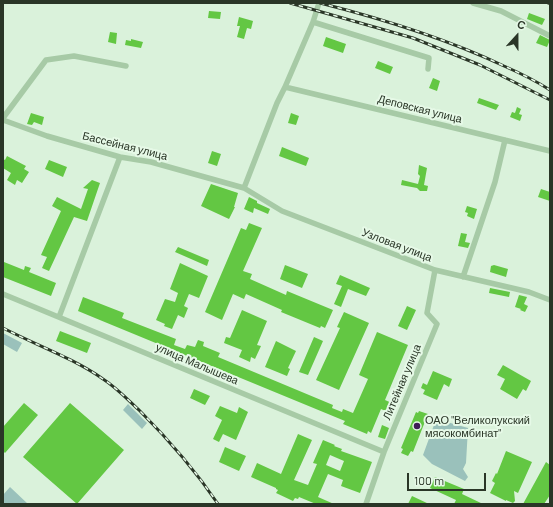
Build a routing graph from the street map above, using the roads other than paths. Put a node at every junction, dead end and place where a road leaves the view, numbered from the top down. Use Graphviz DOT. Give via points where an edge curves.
graph roads {
  1 [pos="319,3"];
  2 [pos="473,3"];
  3 [pos="313,22"];
  4 [pos="550,36"];
  5 [pos="126,66"];
  6 [pos="428,69"];
  7 [pos="286,87"];
  8 [pos="3,119"];
  9 [pos="505,140"];
  10 [pos="550,152"];
  11 [pos="120,156"];
  12 [pos="244,188"];
  13 [pos="435,270"];
  14 [pos="463,277"];
  15 [pos="3,294"];
  16 [pos="550,300"];
  17 [pos="58,317"];
  18 [pos="384,452"];
  19 [pos="366,504"];
  1 -- 3 [label="street"];
  2 -- 4 [label="street" via="501,11"];
  3 -- 6 [label="street" via="429,58"];
  3 -- 7 [label="street"];
  5 -- 8 [label="street" via="74,56 46,60"];
  7 -- 9 [label="street, Деповская улица"];
  7 -- 12 [label="street" via="277,103"];
  8 -- 11 [label="street, Бассейная улица" via="47,136"];
  9 -- 10 [label="street, Деповская улица"];
  9 -- 14 [label="street" via="495,182"];
  11 -- 12 [label="street, Бассейная улица"];
  11 -- 17 [label="street"];
  12 -- 13 [label="street, Узловая улица" via="282,211"];
  13 -- 14 [label="street, Узловая улица"];
  13 -- 18 [label="street, Литейная улица" via="427,313 437,324"];
  14 -- 16 [label="street, Узловая улица" via="529,292"];
  15 -- 17 [label="street, улица Малышева"];
  17 -- 18 [label="street, улица Малышева"];
  18 -- 19 [label="street, Литейная улица"];
}
